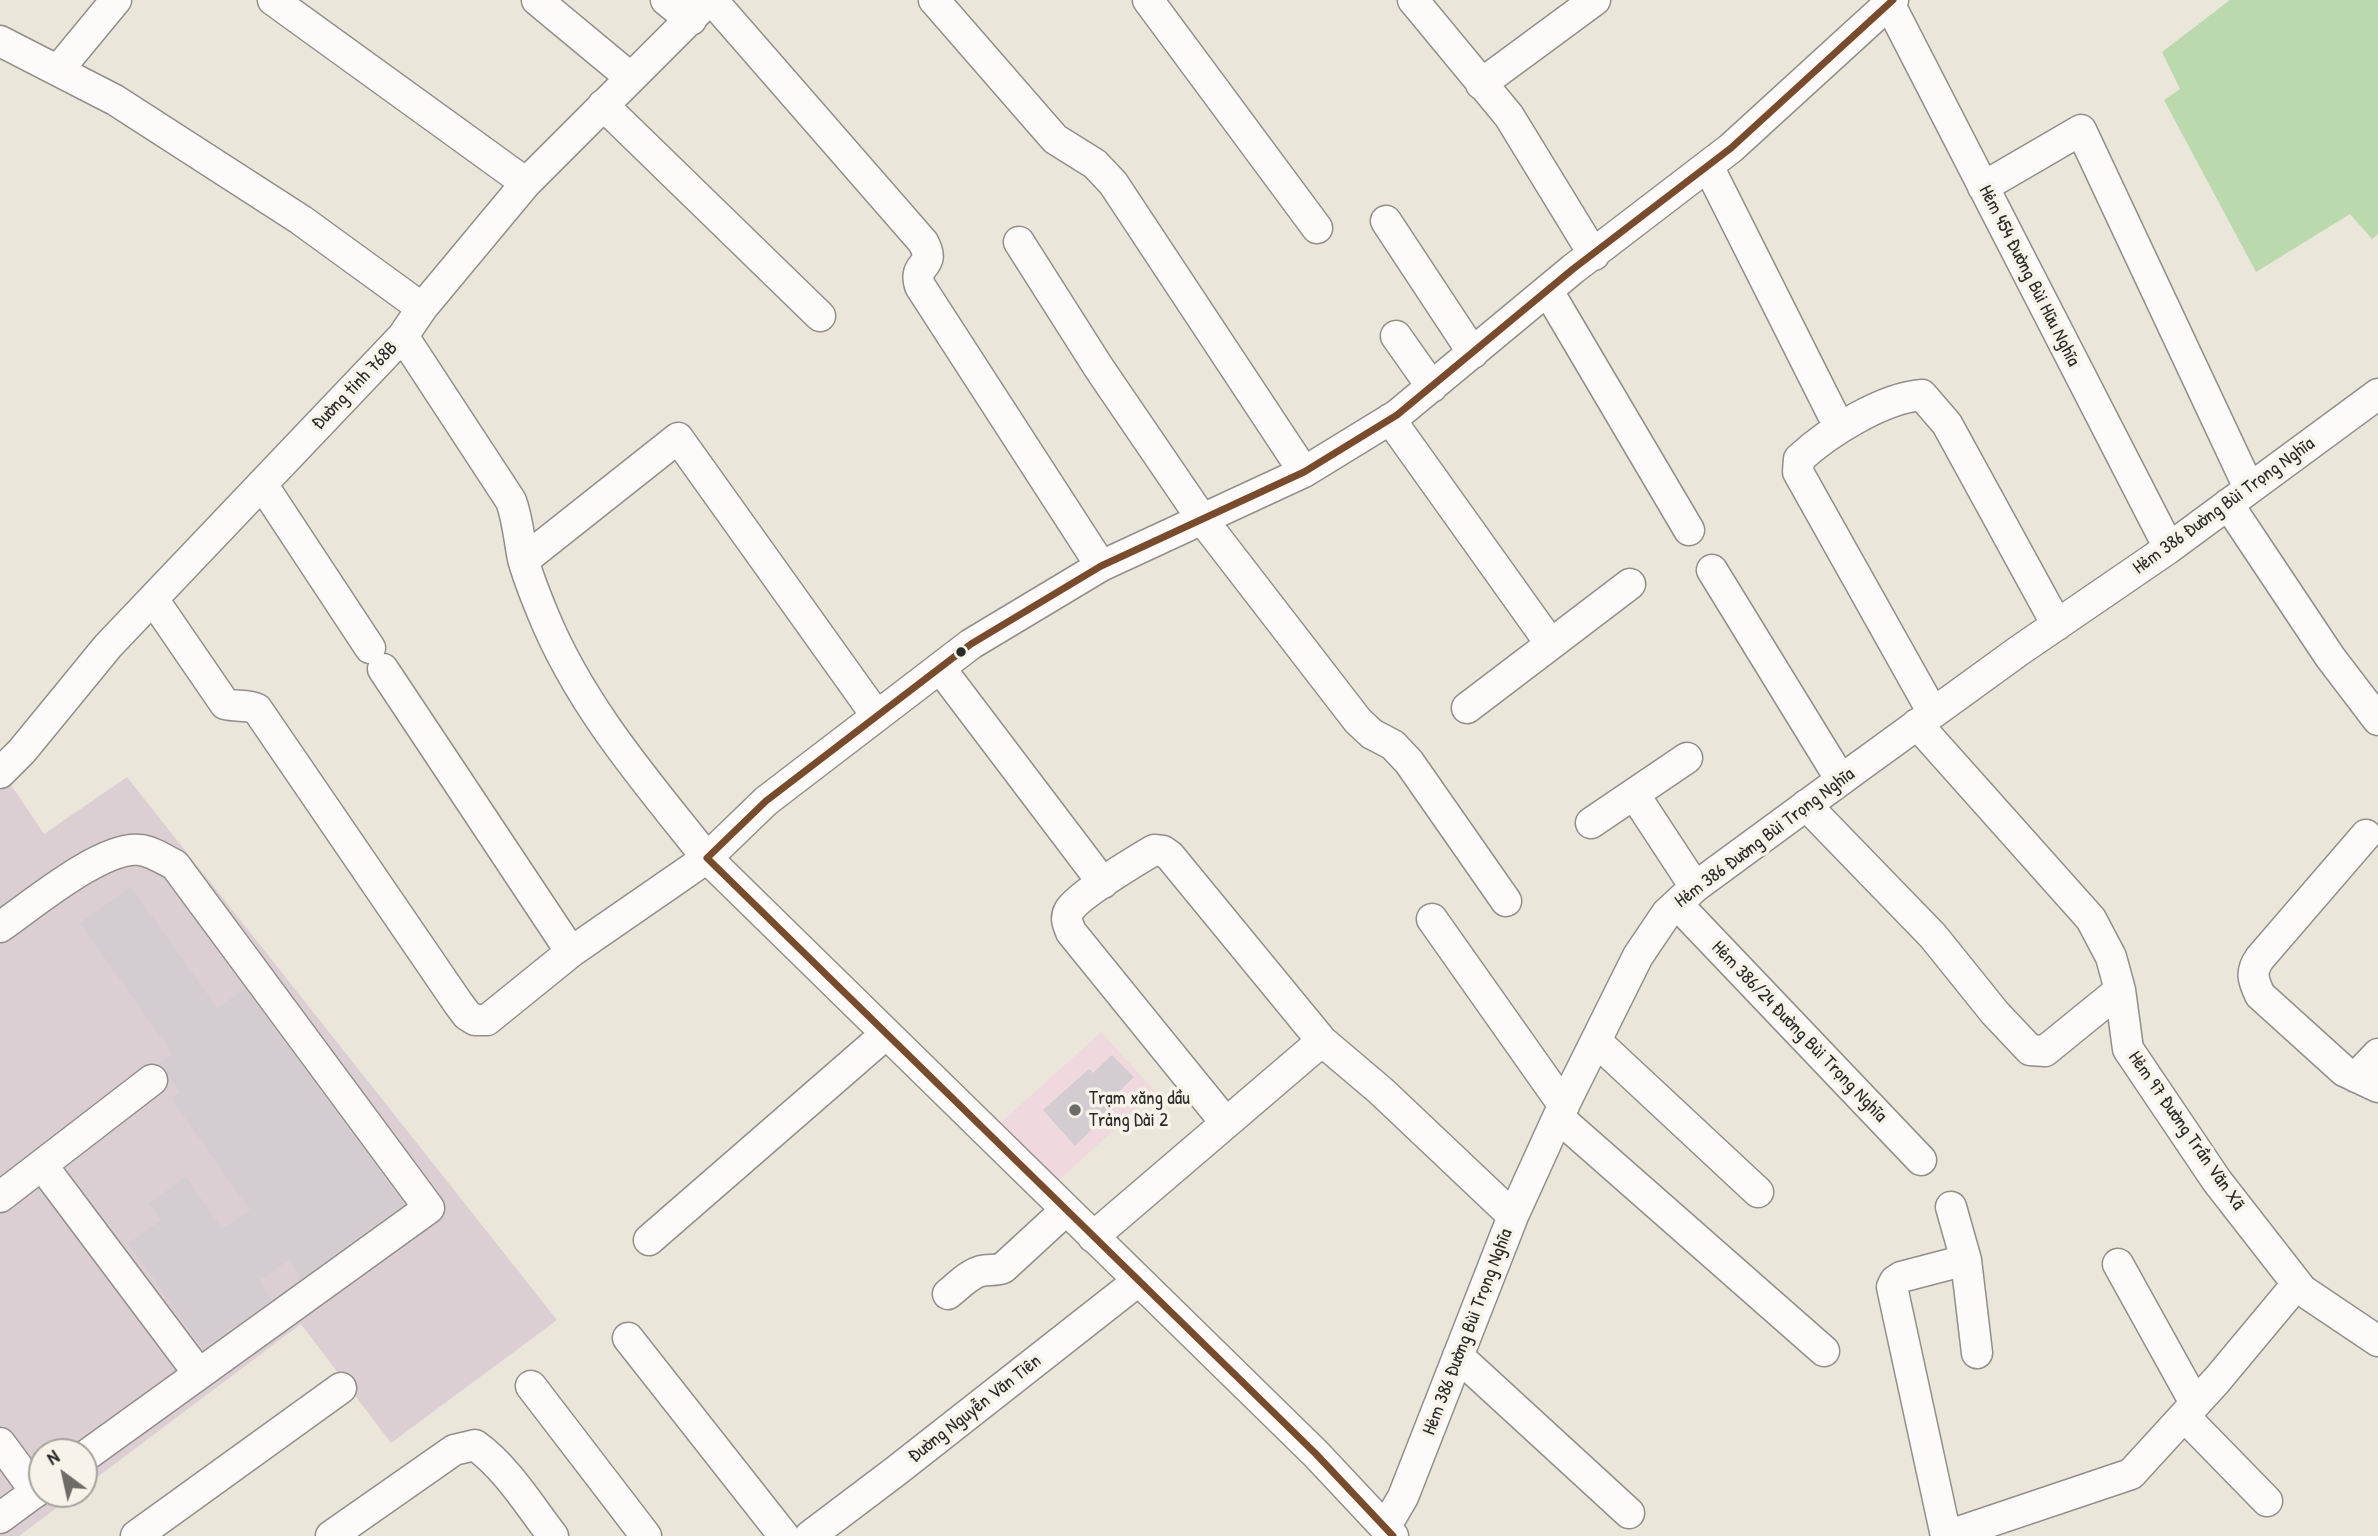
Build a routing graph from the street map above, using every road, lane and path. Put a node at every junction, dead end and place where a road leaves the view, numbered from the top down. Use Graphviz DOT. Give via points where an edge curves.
graph roads {
  1 [pos="116,0"];
  2 [pos="273,0"];
  3 [pos="537,0"];
  4 [pos="666,0"];
  5 [pos="934,0"];
  6 [pos="1413,0"];
  7 [pos="1595,0"];
  8 [pos="1150,1"];
  9 [pos="1891,2"];
  10 [pos="704,7"];
  11 [pos="0,41"];
  12 [pos="59,69"];
  13 [pos="631,78"];
  14 [pos="1481,84"];
  15 [pos="603,105"];
  16 [pos="1708,166"];
  17 [pos="526,183"];
  18 [pos="1983,187"];
  19 [pos="1386,221"];
  20 [pos="1317,228"];
  21 [pos="1019,242"];
  22 [pos="1594,255"];
  23 [pos="1548,291"];
  24 [pos="422,308"];
  25 [pos="820,316"];
  26 [pos="403,336"];
  27 [pos="1396,336"];
  28 [pos="1473,353"];
  29 [pos="1432,387"];
  30 [pos="2378,394"];
  31 [pos="1832,413"];
  32 [pos="1390,419"];
  33 [pos="1304,472"];
  34 [pos="262,484"];
  35 [pos="2239,496"];
  36 [pos="1202,519"];
  37 [pos="1689,530"];
  38 [pos="2169,548"];
  39 [pos="524,560"];
  40 [pos="1101,566"];
  41 [pos="1712,570"];
  42 [pos="1630,584"];
  43 [pos="153,599"];
  44 [pos="2057,625"];
  45 [pos="1550,643"];
  46 [pos="940,668"];
  47 [pos="1467,708"];
  48 [pos="876,715"];
  49 [pos="1925,719"];
  50 [pos="2378,720"];
  51 [pos="1687,758"];
  52 [pos="0,773"];
  53 [pos="1841,780"];
  54 [pos="1634,794"];
  55 [pos="1806,805"];
  56 [pos="1591,823"];
  57 [pos="2366,835"];
  58 [pos="707,858"];
  59 [pos="1103,883"];
  60 [pos="1686,895"];
  61 [pos="1506,901"];
  62 [pos="1432,919"];
  63 [pos="0,927"];
  64 [pos="571,952"];
  65 [pos="2120,990"];
  66 [pos="886,1034"];
  67 [pos="1322,1041"];
  68 [pos="1597,1041"];
  69 [pos="2378,1054"];
  70 [pos="152,1080"];
  71 [pos="2367,1082"];
  72 [pos="1561,1111"];
  73 [pos="1226,1124"];
  74 [pos="1921,1160"];
  75 [pos="42,1165"];
  76 [pos="1758,1192"];
  77 [pos="0,1197"];
  78 [pos="1951,1206"];
  79 [pos="1066,1210"];
  80 [pos="1513,1216"];
  81 [pos="1093,1237"];
  82 [pos="649,1240"];
  83 [pos="1966,1260"];
  84 [pos="2118,1264"];
  85 [pos="1138,1281"];
  86 [pos="2297,1284"];
  87 [pos="948,1294"];
  88 [pos="628,1338"];
  89 [pos="2378,1341"];
  90 [pos="1824,1351"];
  91 [pos="1977,1353"];
  92 [pos="1458,1356"];
  93 [pos="199,1374"];
  94 [pos="531,1386"];
  95 [pos="341,1388"];
  96 [pos="2189,1410"];
  97 [pos="0,1443"];
  98 [pos="98,1447"];
  99 [pos="28,1477"];
  100 [pos="28,1498"];
  101 [pos="2267,1501"];
  102 [pos="1629,1513"];
  103 [pos="0,1518"];
  104 [pos="2007,1528"];
  105 [pos="1390,1531"];
  106 [pos="136,1536"];
  107 [pos="331,1536"];
  108 [pos="553,1536"];
  109 [pos="646,1536"];
  110 [pos="784,1536"];
  111 [pos="810,1536"];
  112 [pos="1946,1536"];
  1 -- 12 [label="street"];
  2 -- 17 [label="street"];
  3 -- 13 [label="street"];
  4 -- 10 [label="street"];
  5 -- 33 [label="street" via="1055,139 1095,164 1113,183"];
  6 -- 14 [label="street"];
  7 -- 14 [label="street"];
  8 -- 20 [label="street"];
  9 -- 16 [label="street"];
  9 -- 18 [label="street, Hẻm 454 Đường Bùi Hữu Nghĩa"];
  10 -- 13 [label="street, Đường tỉnh 768B"];
  10 -- 40 [label="street" via="923,242 929,258 918,271 920,286"];
  11 -- 12 [label="street"];
  12 -- 24 [label="street" via="301,220"];
  13 -- 15 [label="street, Đường tỉnh 768B"];
  14 -- 22 [label="street" via="1509,116"];
  15 -- 17 [label="street, Đường tỉnh 768B"];
  15 -- 25 [label="street"];
  16 -- 22 [label="street"];
  16 -- 31 [label="street"];
  17 -- 24 [label="street, Đường tỉnh 768B"];
  18 -- 35 [label="street" via="2081,130"];
  18 -- 38 [label="street, Hẻm 454 Đường Bùi Hữu Nghĩa"];
  19 -- 28 [label="street"];
  21 -- 36 [label="street"];
  22 -- 23 [label="street"];
  23 -- 28 [label="street"];
  23 -- 37 [label="street"];
  24 -- 26 [label="street, Đường tỉnh 768B"];
  26 -- 34 [label="street, Đường tỉnh 768B"];
  26 -- 39 [label="street" via="511,501"];
  27 -- 29 [label="street"];
  28 -- 29 [label="street"];
  29 -- 32 [label="street"];
  30 -- 35 [label="street, Hẻm 386 Đường Bùi Trọng Nghĩa"];
  32 -- 33 [label="street"];
  32 -- 45 [label="street"];
  33 -- 36 [label="street"];
  34 -- 43 [label="street, Đường tỉnh 768B"];
  34 -- 64 [label="street"];
  35 -- 38 [label="street, Hẻm 386 Đường Bùi Trọng Nghĩa"];
  35 -- 50 [label="street" via="2330,657"];
  36 -- 40 [label="street"];
  36 -- 61 [label="street" via="1358,721 1409,762"];
  38 -- 44 [label="street, Hẻm 386 Đường Bùi Trọng Nghĩa"];
  39 -- 48 [label="street" via="678,438"];
  39 -- 58 [label="street" via="542,614 590,707"];
  40 -- 46 [label="street" via="971,644"];
  41 -- 53 [label="street"];
  42 -- 45 [label="street"];
  43 -- 52 [label="street, Đường tỉnh 768B"];
  43 -- 64 [label="street" via="225,704 257,709 467,1015 487,1020"];
  44 -- 49 [label="street, Hẻm 386 Đường Bùi Trọng Nghĩa"];
  44 -- 49 [label="street, Hẻm 97 Đường Trần Văn Xã" via="1947,424 1922,395 1904,396 1829,435 1800,459 1798,472"];
  45 -- 47 [label="street"];
  46 -- 48 [label="street"];
  46 -- 59 [label="street"];
  48 -- 58 [label="street" via="766,801"];
  49 -- 53 [label="street, Hẻm 386 Đường Bùi Trọng Nghĩa"];
  49 -- 65 [label="street, Hẻm 97 Đường Trần Văn Xã" via="2091,919 2111,957"];
  51 -- 54 [label="street"];
  53 -- 55 [label="street, Hẻm 386 Đường Bùi Trọng Nghĩa"];
  54 -- 56 [label="street"];
  54 -- 60 [label="street, Hẻm 386/24 Đường Bùi Trọng Nghĩa"];
  55 -- 60 [label="street, Hẻm 386 Đường Bùi Trọng Nghĩa"];
  55 -- 65 [label="street" via="1933,936 2030,1050 2045,1051"];
  57 -- 71 [label="street" via="2260,958 2252,979 2260,995 2344,1071"];
  58 -- 64 [label="street"];
  58 -- 66 [label="street"];
  59 -- 67 [label="street" via="1154,850 1163,850"];
  59 -- 73 [label="street" via="1070,908 1066,919 1071,932"];
  60 -- 68 [label="street, Hẻm 386 Đường Bùi Trọng Nghĩa" via="1667,913 1638,956"];
  60 -- 74 [label="street, Hẻm 386/24 Đường Bùi Trọng Nghĩa"];
  62 -- 72 [label="street"];
  63 -- 93 [label="street" via="85,868 118,852 141,849 175,864 429,1209"];
  65 -- 86 [label="street, Hẻm 97 Đường Trần Văn Xã" via="2128,1049 2217,1181"];
  66 -- 79 [label="street"];
  66 -- 82 [label="street"];
  67 -- 73 [label="street"];
  67 -- 80 [label="street"];
  68 -- 72 [label="street, Hẻm 386 Đường Bùi Trọng Nghĩa"];
  68 -- 76 [label="street"];
  69 -- 71 [label="street"];
  70 -- 75 [label="street"];
  72 -- 80 [label="street, Hẻm 386 Đường Bùi Trọng Nghĩa"];
  72 -- 90 [label="street"];
  73 -- 81 [label="street"];
  75 -- 77 [label="street"];
  75 -- 93 [label="street"];
  78 -- 83 [label="street"];
  79 -- 81 [label="street"];
  79 -- 87 [label="street" via="1003,1268 982,1270"];
  80 -- 92 [label="street, Hẻm 386 Đường Bùi Trọng Nghĩa"];
  81 -- 85 [label="street"];
  83 -- 91 [label="street"];
  83 -- 112 [label="street" via="1901,1278 1892,1287"];
  84 -- 96 [label="street"];
  85 -- 105 [label="street"];
  85 -- 111 [label="street, Đường Nguyễn Văn Tiên"];
  86 -- 89 [label="street, Hẻm 97 Đường Trần Văn Xã"];
  86 -- 96 [label="street"];
  88 -- 110 [label="street"];
  92 -- 102 [label="street"];
  92 -- 105 [label="street, Hẻm 386 Đường Bùi Trọng Nghĩa"];
  93 -- 98 [label="street"];
  94 -- 109 [label="street"];
  95 -- 106 [label="street"];
  96 -- 101 [label="street"];
  96 -- 104 [label="street" via="2131,1474"];
  97 -- 99 [label="street"];
  100 -- 103 [label="street"];
  104 -- 112 [label="street"];
  107 -- 108 [label="street" via="454,1450 474,1445 502,1469"];
}
